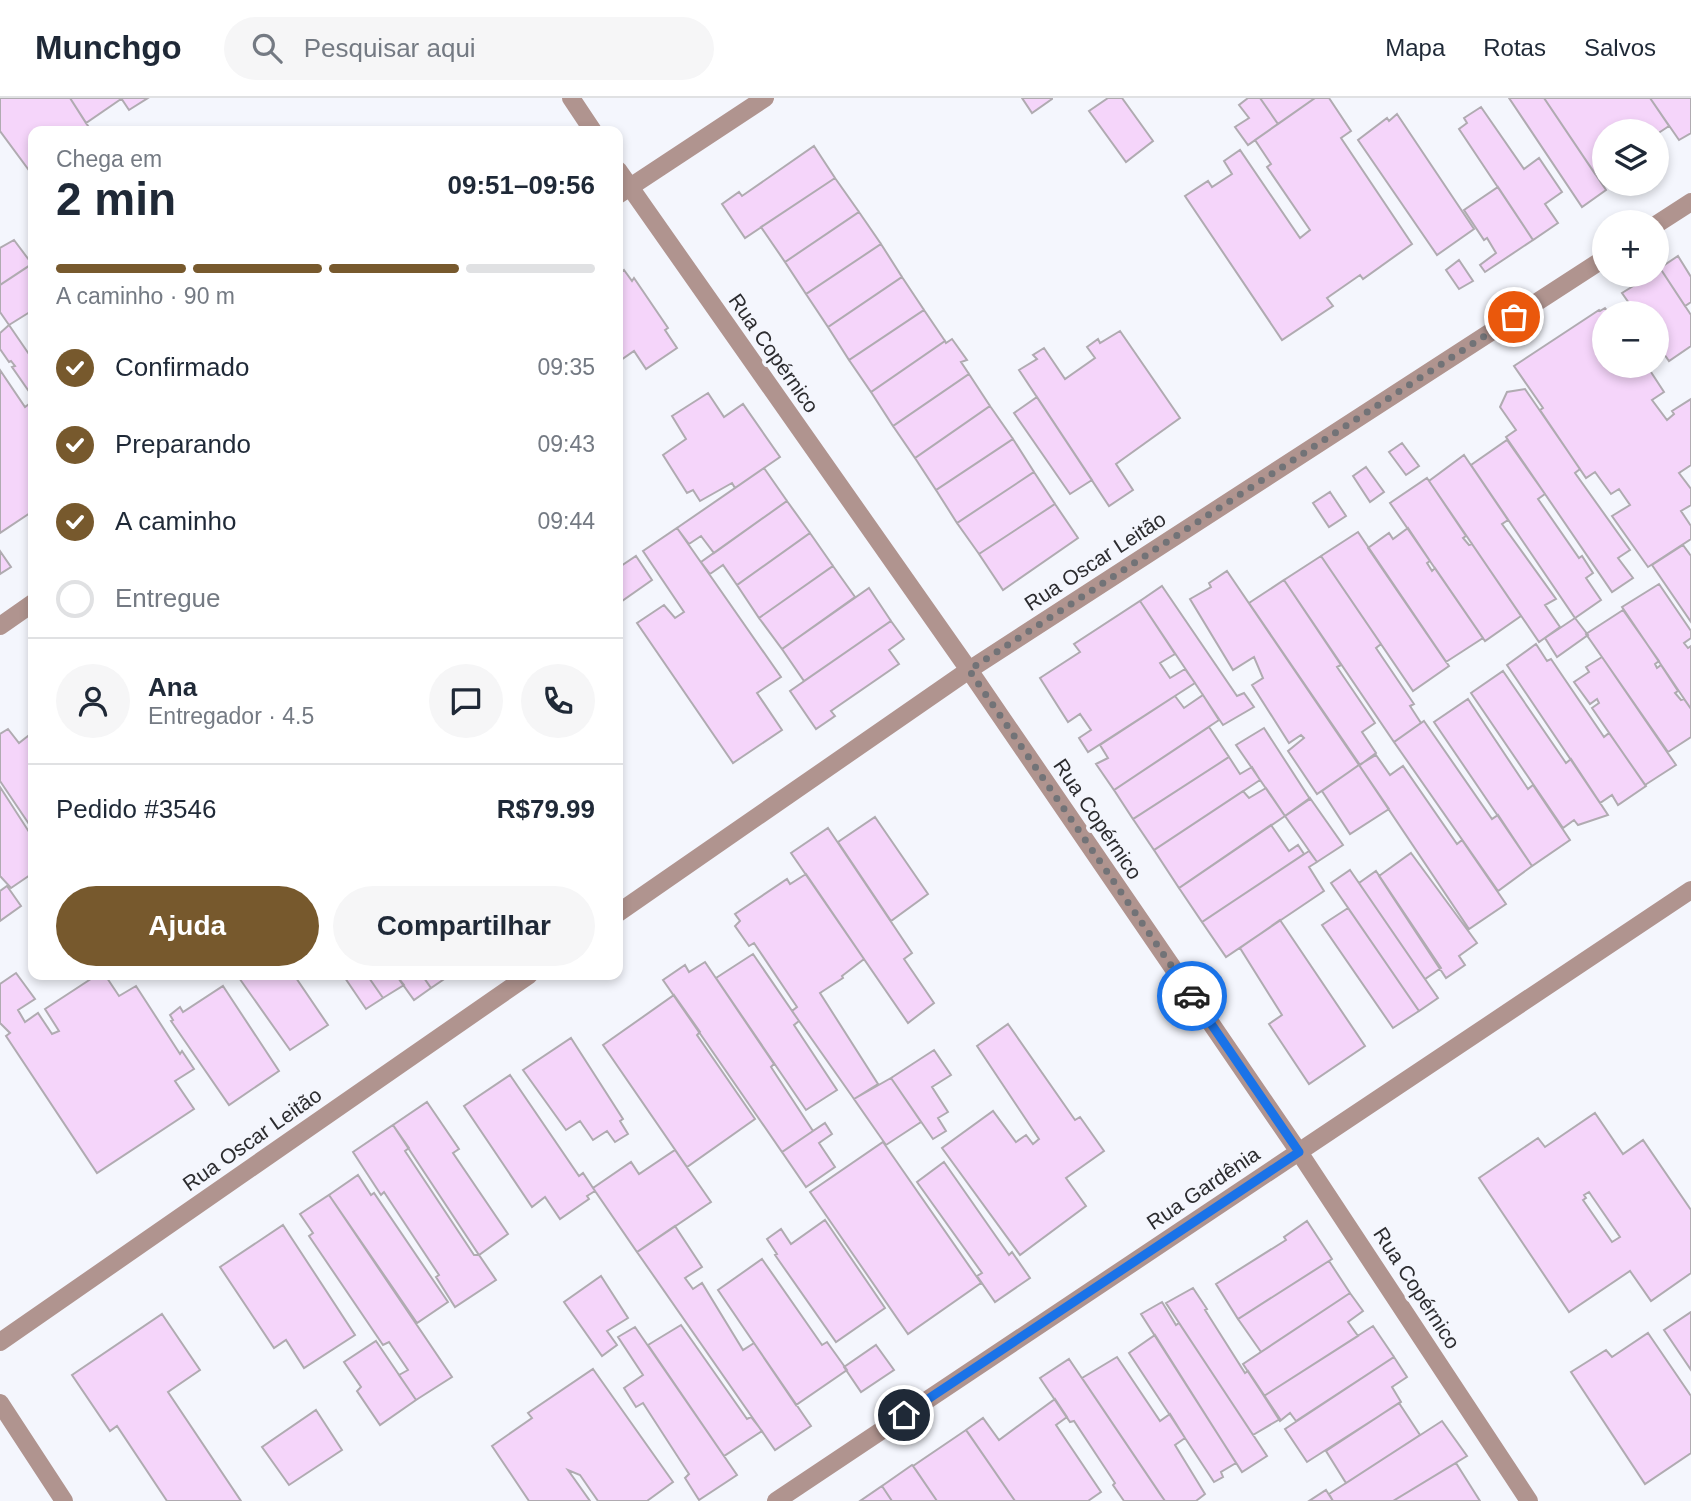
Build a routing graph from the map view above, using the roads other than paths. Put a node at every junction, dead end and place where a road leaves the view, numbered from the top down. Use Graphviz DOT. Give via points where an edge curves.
graph roads {
  1 [pos="571,98"];
  2 [pos="765,98"];
  3 [pos="590,126"];
  4 [pos="624,191"];
  5 [pos="1691,202"];
  6 [pos="1669,216"];
  7 [pos="1592,266"];
  8 [pos="28,606"];
  9 [pos="0,626"];
  10 [pos="969,670"];
  11 [pos="1691,890"];
  12 [pos="623,911"];
  13 [pos="522,980"];
  14 [pos="1299,1152"];
  15 [pos="0,1342"];
  16 [pos="0,1403"];
  17 [pos="64,1501"];
  18 [pos="776,1501"];
  19 [pos="1529,1501"];
  1 -- 3 [label="street"];
  2 -- 4 [label="street"];
  4 -- 10 [label="street, Rua Copérnico"];
  5 -- 6 [label="street"];
  7 -- 10 [label="street, Rua Oscar Leitão"];
  8 -- 9 [label="street"];
  10 -- 12 [label="street, Rua Oscar Leitão"];
  10 -- 14 [label="street, Rua Copérnico"];
  11 -- 14 [label="street, Rua Gardênia"];
  13 -- 15 [label="street, Rua Oscar Leitão"];
  14 -- 18 [label="street, Rua Gardênia"];
  14 -- 19 [label="street, Rua Copérnico"];
  16 -- 17 [label="street"];
}
